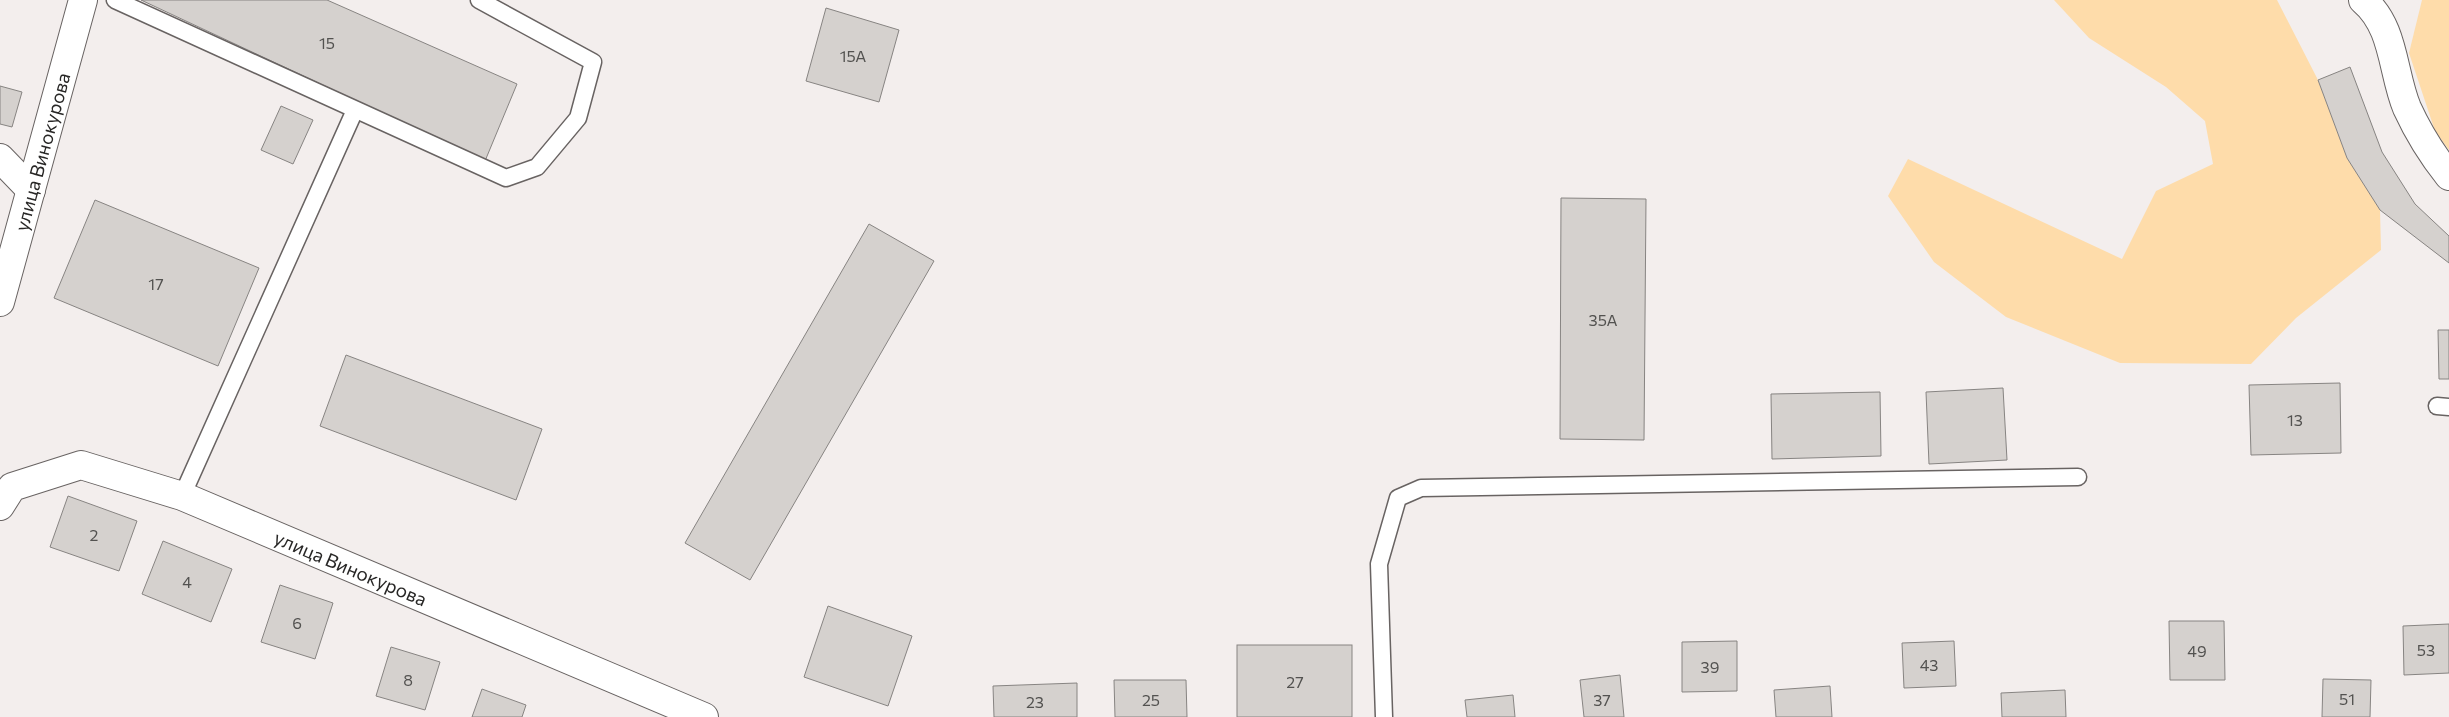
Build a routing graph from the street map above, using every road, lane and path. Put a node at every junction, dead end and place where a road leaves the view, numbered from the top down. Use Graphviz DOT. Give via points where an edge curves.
graph roads {
  1 [pos="83,0"];
  2 [pos="115,0"];
  3 [pos="479,0"];
  4 [pos="2363,0"];
  5 [pos="355,110"];
  6 [pos="3,166"];
  7 [pos="2449,176"];
  8 [pos="31,190"];
  9 [pos="0,302"];
  10 [pos="2078,477"];
  11 [pos="182,496"];
  12 [pos="0,506"];
  13 [pos="704,717"];
  14 [pos="1384,717"];
  1 -- 8 [label="street, улица Винокурова"];
  2 -- 5 [label="lane"];
  3 -- 5 [label="lane" via="593,62 578,118 537,167 506,178"];
  4 -- 7 [label="street" via="2386,28 2407,108 2435,159"];
  5 -- 11 [label="lane"];
  6 -- 8 [label="street"];
  8 -- 9 [label="street, улица Винокурова"];
  10 -- 14 [label="lane" via="1421,488 1398,498 1379,564"];
  11 -- 12 [label="street, улица Винокурова" via="81,465 12,487"];
  11 -- 13 [label="street, улица Винокурова"];
}
